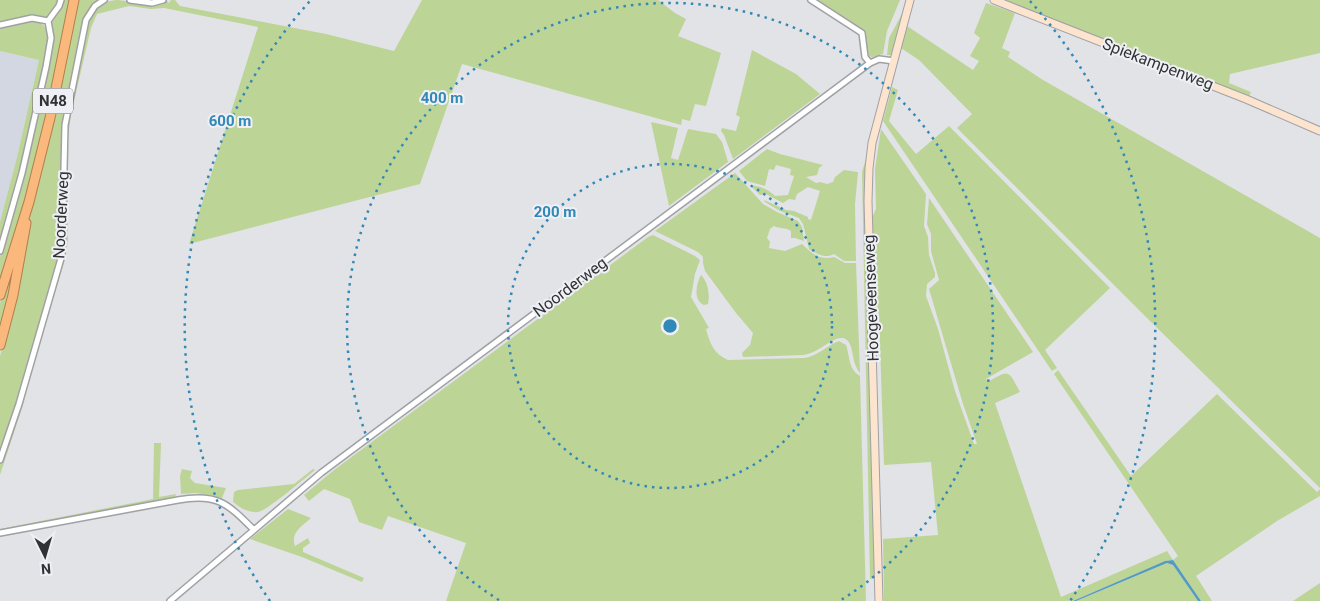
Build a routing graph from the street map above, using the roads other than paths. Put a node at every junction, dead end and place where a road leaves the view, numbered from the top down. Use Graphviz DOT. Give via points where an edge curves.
graph roads {
  1 [pos="61,0"];
  2 [pos="74,0"];
  3 [pos="104,0"];
  4 [pos="130,0"];
  5 [pos="163,0"];
  6 [pos="812,0"];
  7 [pos="910,0"];
  8 [pos="994,0"];
  9 [pos="48,21"];
  10 [pos="0,25"];
  11 [pos="894,61"];
  12 [pos="870,63"];
  13 [pos="1320,131"];
  14 [pos="29,202"];
  15 [pos="0,251"];
  16 [pos="0,295"];
  17 [pos="0,345"];
  18 [pos="0,460"];
  19 [pos="254,530"];
  20 [pos="0,533"];
  21 [pos="170,601"];
  22 [pos="879,601"];
  1 -- 9 [label="street"];
  2 -- 14 [label="highway, N48"];
  3 -- 18 [label="street, Noorderweg" via="95,6 86,20 65,125 62,254"];
  4 -- 5 [label="street" via="152,4"];
  6 -- 12 [label="street" via="862,32 865,54"];
  7 -- 11 [label="main road, Hoogeveenseweg"];
  8 -- 13 [label="main road, Spiekampenweg"];
  9 -- 10 [label="street" via="32,18"];
  9 -- 15 [label="street" via="51,37 48,58 22,173"];
  11 -- 12 [label="street" via="879,59"];
  11 -- 22 [label="main road, Hoogeveenseweg" via="874,134 868,201"];
  12 -- 19 [label="street, Noorderweg" via="321,473"];
  14 -- 16 [label="highway, N48"];
  14 -- 17 [label="highway, N48" via="13,296"];
  19 -- 20 [label="street" via="229,506 203,497"];
  19 -- 21 [label="street, Noorderweg"];
}
